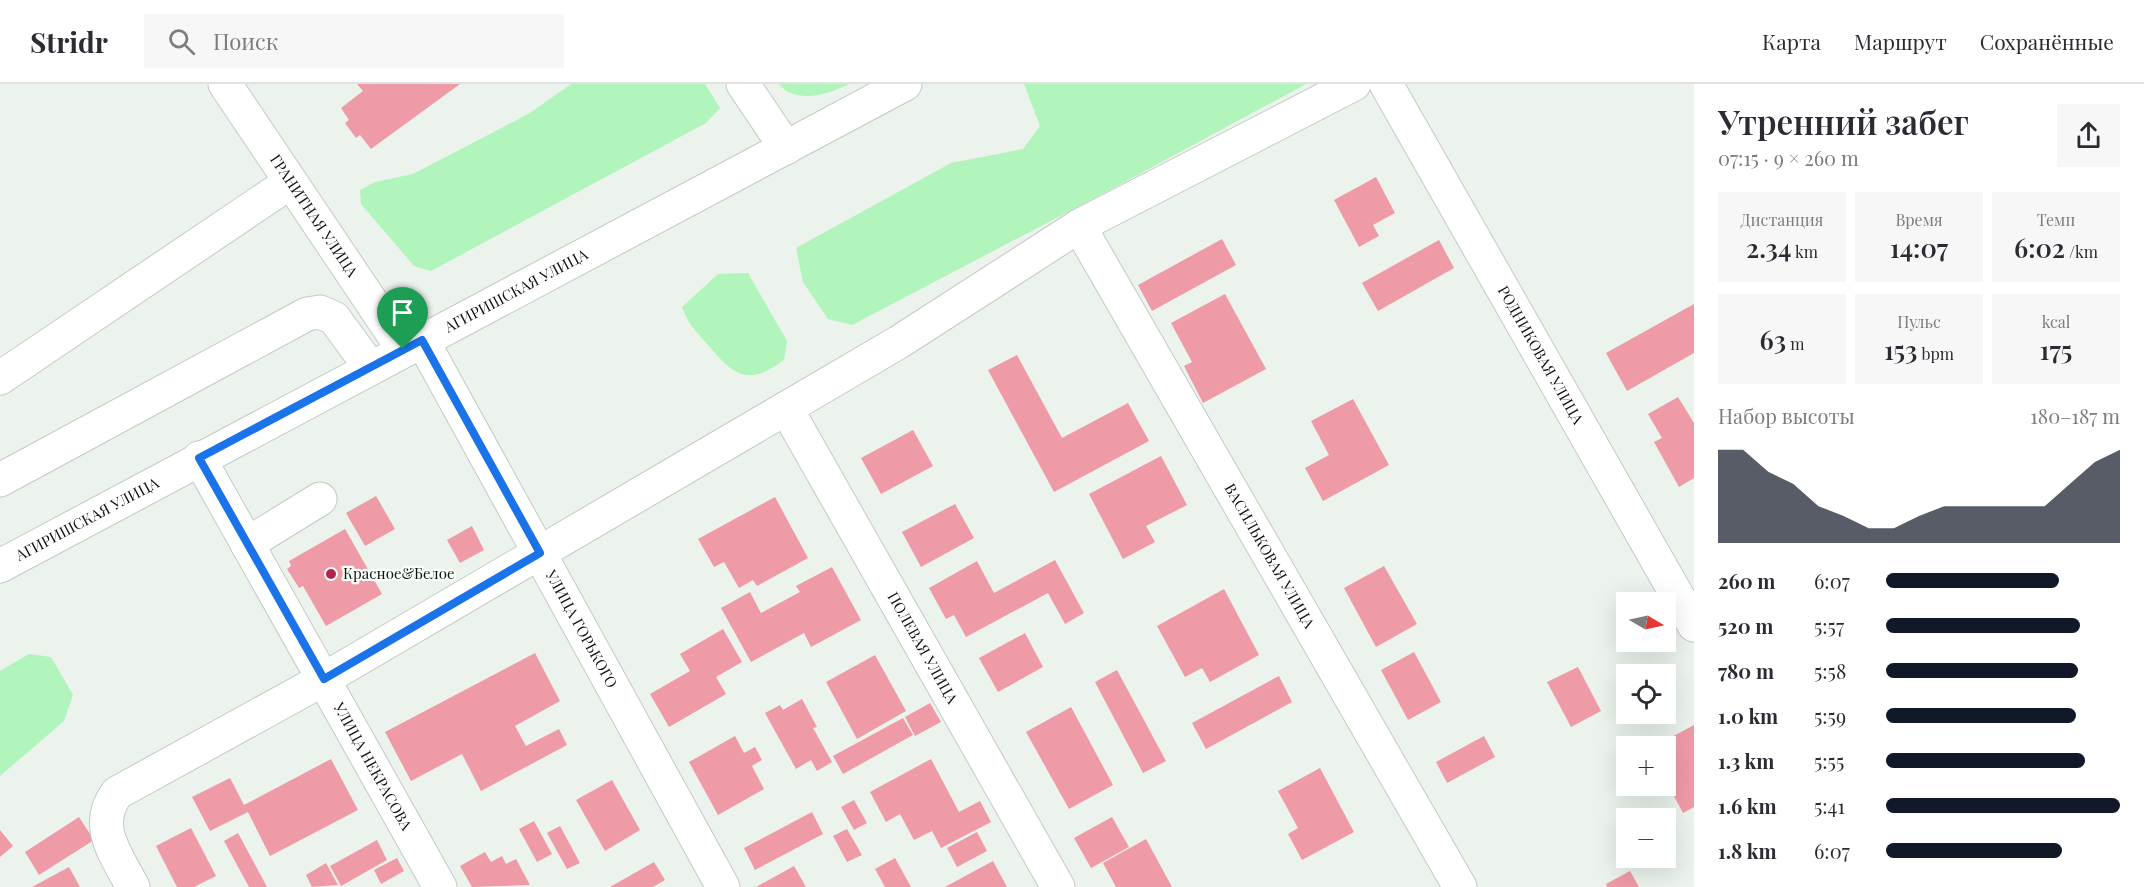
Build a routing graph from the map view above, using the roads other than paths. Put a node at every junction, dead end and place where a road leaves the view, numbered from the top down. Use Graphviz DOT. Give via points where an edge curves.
graph roads {
  1 [pos="225,84"];
  2 [pos="743,84"];
  3 [pos="905,84"];
  4 [pos="1354,84"];
  5 [pos="1386,84"];
  6 [pos="786,148"];
  7 [pos="289,183"];
  8 [pos="1079,226"];
  9 [pos="412,344"];
  10 [pos="370,367"];
  11 [pos="0,378"];
  12 [pos="786,408"];
  13 [pos="199,458"];
  14 [pos="0,480"];
  15 [pos="320,499"];
  16 [pos="247,543"];
  17 [pos="540,553"];
  18 [pos="0,566"];
  19 [pos="1694,625"];
  20 [pos="324,679"];
  21 [pos="133,887"];
  22 [pos="440,887"];
  23 [pos="723,887"];
  24 [pos="1058,887"];
  25 [pos="1460,887"];
  1 -- 7 [label="street, ГРАНИТНАЯ УЛИЦА"];
  2 -- 6 [label="street"];
  3 -- 6 [label="street, АГИРИШСКАЯ УЛИЦА"];
  4 -- 8 [label="street"];
  5 -- 19 [label="street, РОДНИКОВАЯ УЛИЦА"];
  6 -- 9 [label="street, АГИРИШСКАЯ УЛИЦА"];
  7 -- 9 [label="street, ГРАНИТНАЯ УЛИЦА"];
  7 -- 11 [label="street"];
  8 -- 12 [label="street" via="899,342"];
  8 -- 25 [label="street, ВАСИЛЬКОВАЯ УЛИЦА"];
  9 -- 10 [label="street, АГИРИШСКАЯ УЛИЦА"];
  9 -- 17 [label="street, УЛИЦА ГОРЬКОГО"];
  10 -- 13 [label="street, АГИРИШСКАЯ УЛИЦА"];
  10 -- 14 [label="street" via="334,318 320,312 307,314"];
  12 -- 17 [label="street"];
  12 -- 24 [label="street, ПОЛЕВАЯ УЛИЦА"];
  13 -- 16 [label="street, УЛИЦА НЕКРАСОВА"];
  13 -- 18 [label="street, АГИРИШСКАЯ УЛИЦА"];
  15 -- 16 [label="street"];
  16 -- 20 [label="street, УЛИЦА НЕКРАСОВА"];
  17 -- 20 [label="street"];
  17 -- 23 [label="street, УЛИЦА ГОРЬКОГО"];
  20 -- 21 [label="street" via="117,793 105,819 106,836"];
  20 -- 22 [label="street, УЛИЦА НЕКРАСОВА"];
}
